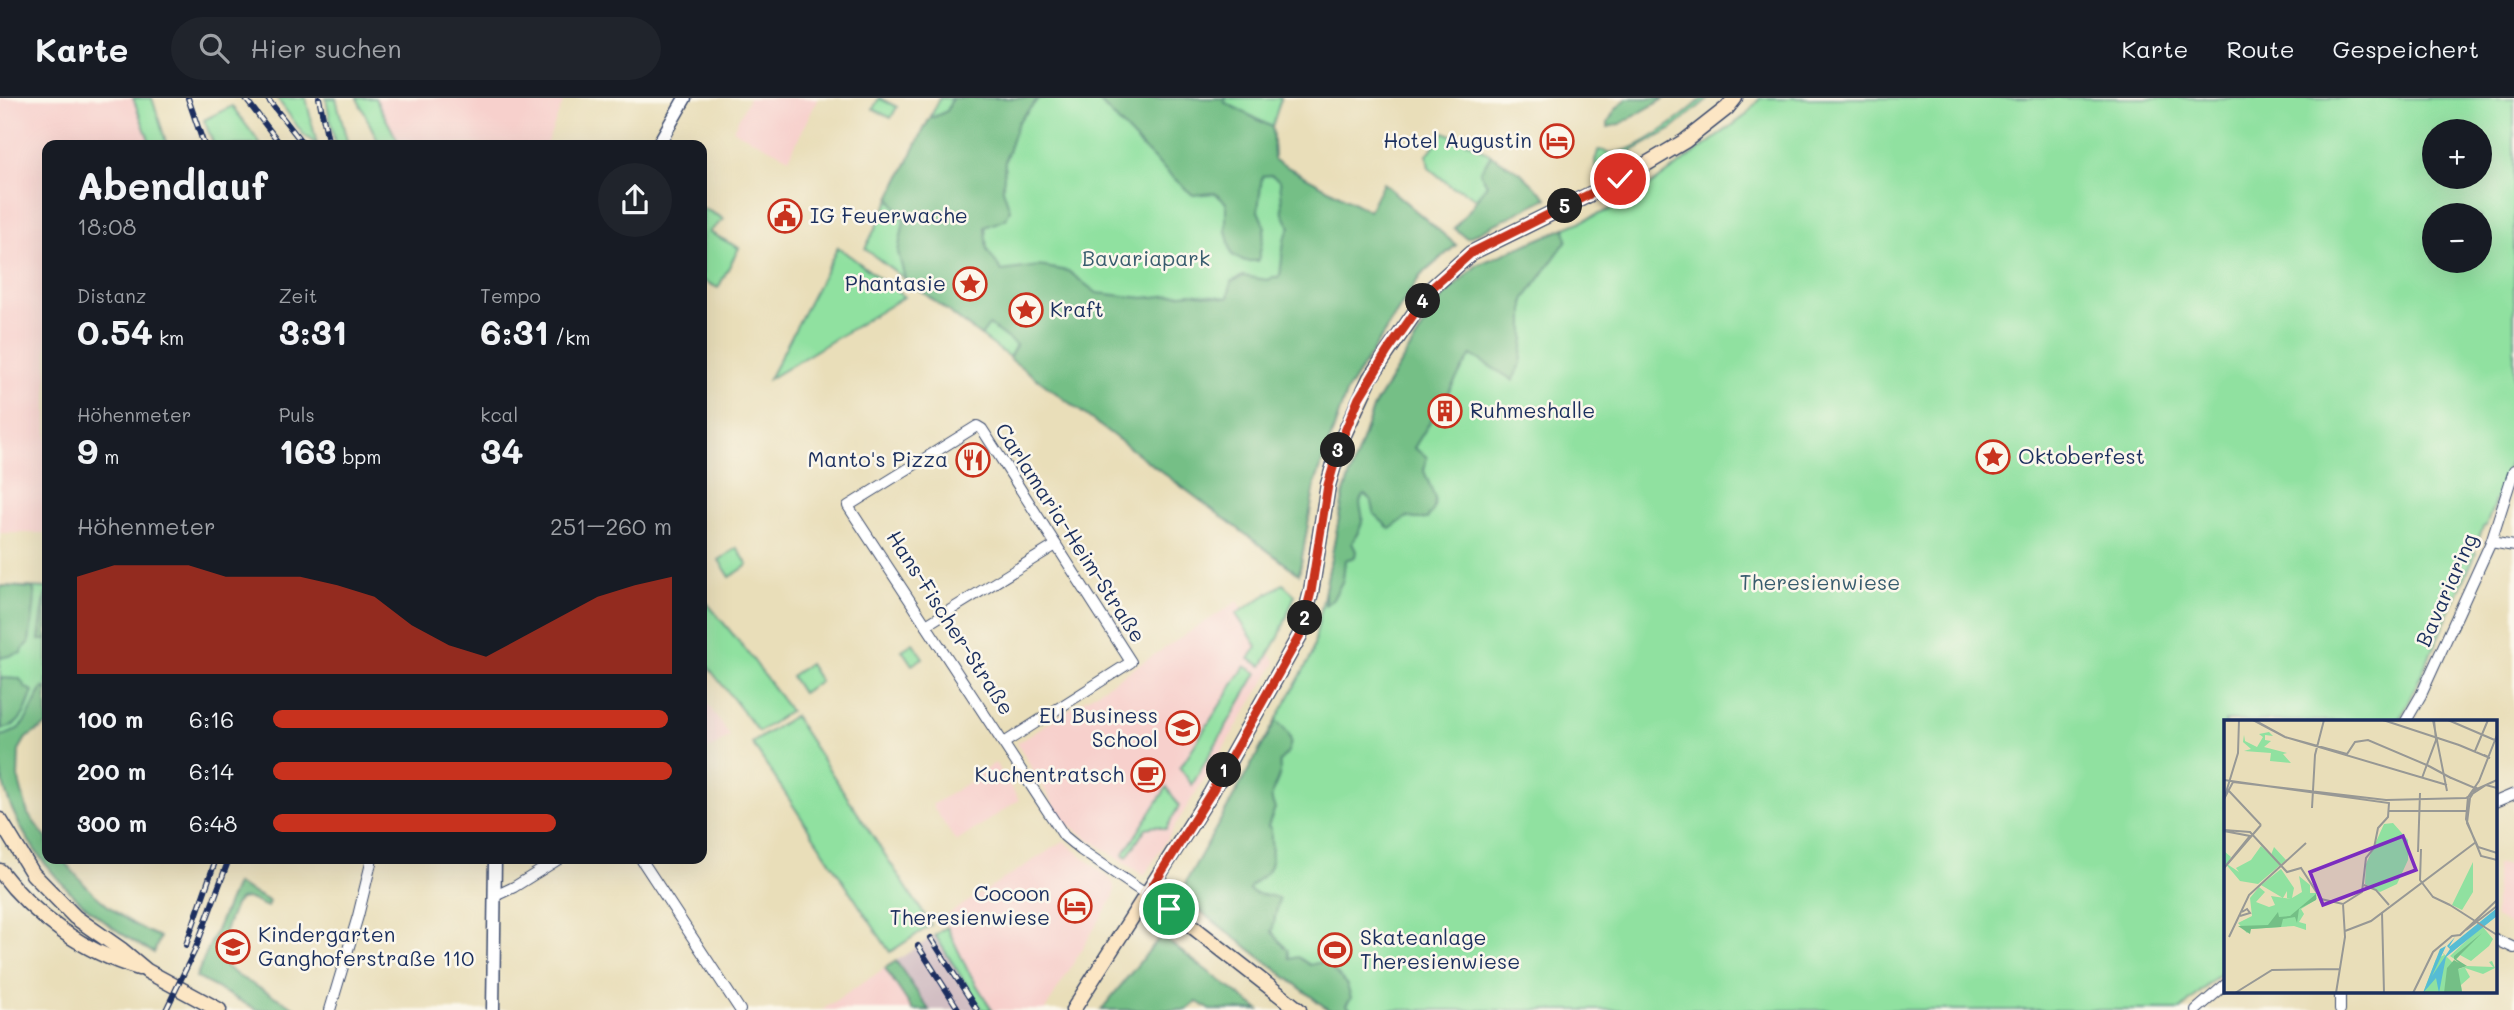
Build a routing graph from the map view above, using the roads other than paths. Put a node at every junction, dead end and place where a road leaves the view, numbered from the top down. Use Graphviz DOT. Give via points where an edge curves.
graph roads {
  1 [pos="1735,98"];
  2 [pos="683,99"];
  3 [pos="662,140"];
  4 [pos="977,426"];
  5 [pos="2514,470"];
  6 [pos="2491,542"];
  7 [pos="1056,545"];
  8 [pos="2514,546"];
  9 [pos="926,625"];
  10 [pos="2407,720"];
  11 [pos="1004,743"];
  12 [pos="2514,794"];
  13 [pos="2496,802"];
  14 [pos="0,820"];
  15 [pos="371,864"];
  16 [pos="495,864"];
  17 [pos="551,864"];
  18 [pos="644,864"];
  19 [pos="0,871"];
  20 [pos="1147,895"];
  21 [pos="495,896"];
  22 [pos="2496,939"];
  23 [pos="2514,948"];
  24 [pos="147,971"];
  25 [pos="2224,986"];
  26 [pos="2340,992"];
  27 [pos="219,1010"];
  28 [pos="330,1010"];
  29 [pos="493,1010"];
  30 [pos="740,1010"];
  31 [pos="1073,1010"];
  32 [pos="1299,1010"];
  33 [pos="2196,1010"];
  34 [pos="2340,1010"];
  1 -- 20 [label="main road" via="1685,141 1620,179 1471,253 1433,287 1370,378 1341,441 1328,485 1300,635"];
  2 -- 3 [label="street"];
  4 -- 7 [label="street, Carlamaria-Heim-Straße"];
  4 -- 9 [label="street, Hans-Fischer-Straße" via="848,506"];
  5 -- 6 [label="street, Bavariaring"];
  6 -- 8 [label="street"];
  6 -- 10 [label="street, Bavariaring"];
  7 -- 9 [label="street"];
  7 -- 11 [label="street, Carlamaria-Heim-Straße" via="1130,662"];
  9 -- 11 [label="street, Hans-Fischer-Straße"];
  11 -- 20 [label="street, Hans-Fischer-Straße" via="1064,836"];
  12 -- 13 [label="street"];
  14 -- 24 [label="main road" via="21,857 60,904"];
  15 -- 28 [label="street"];
  16 -- 21 [label="street"];
  17 -- 21 [label="street"];
  18 -- 30 [label="street"];
  19 -- 24 [label="main road" via="22,898 62,931 116,961"];
  20 -- 31 [label="main road"];
  20 -- 32 [label="main road, Hans-Fischer-Straße"];
  21 -- 29 [label="street"];
  22 -- 23 [label="street"];
  24 -- 27 [label="main road"];
  25 -- 33 [label="street"];
  26 -- 34 [label="street"];
}
